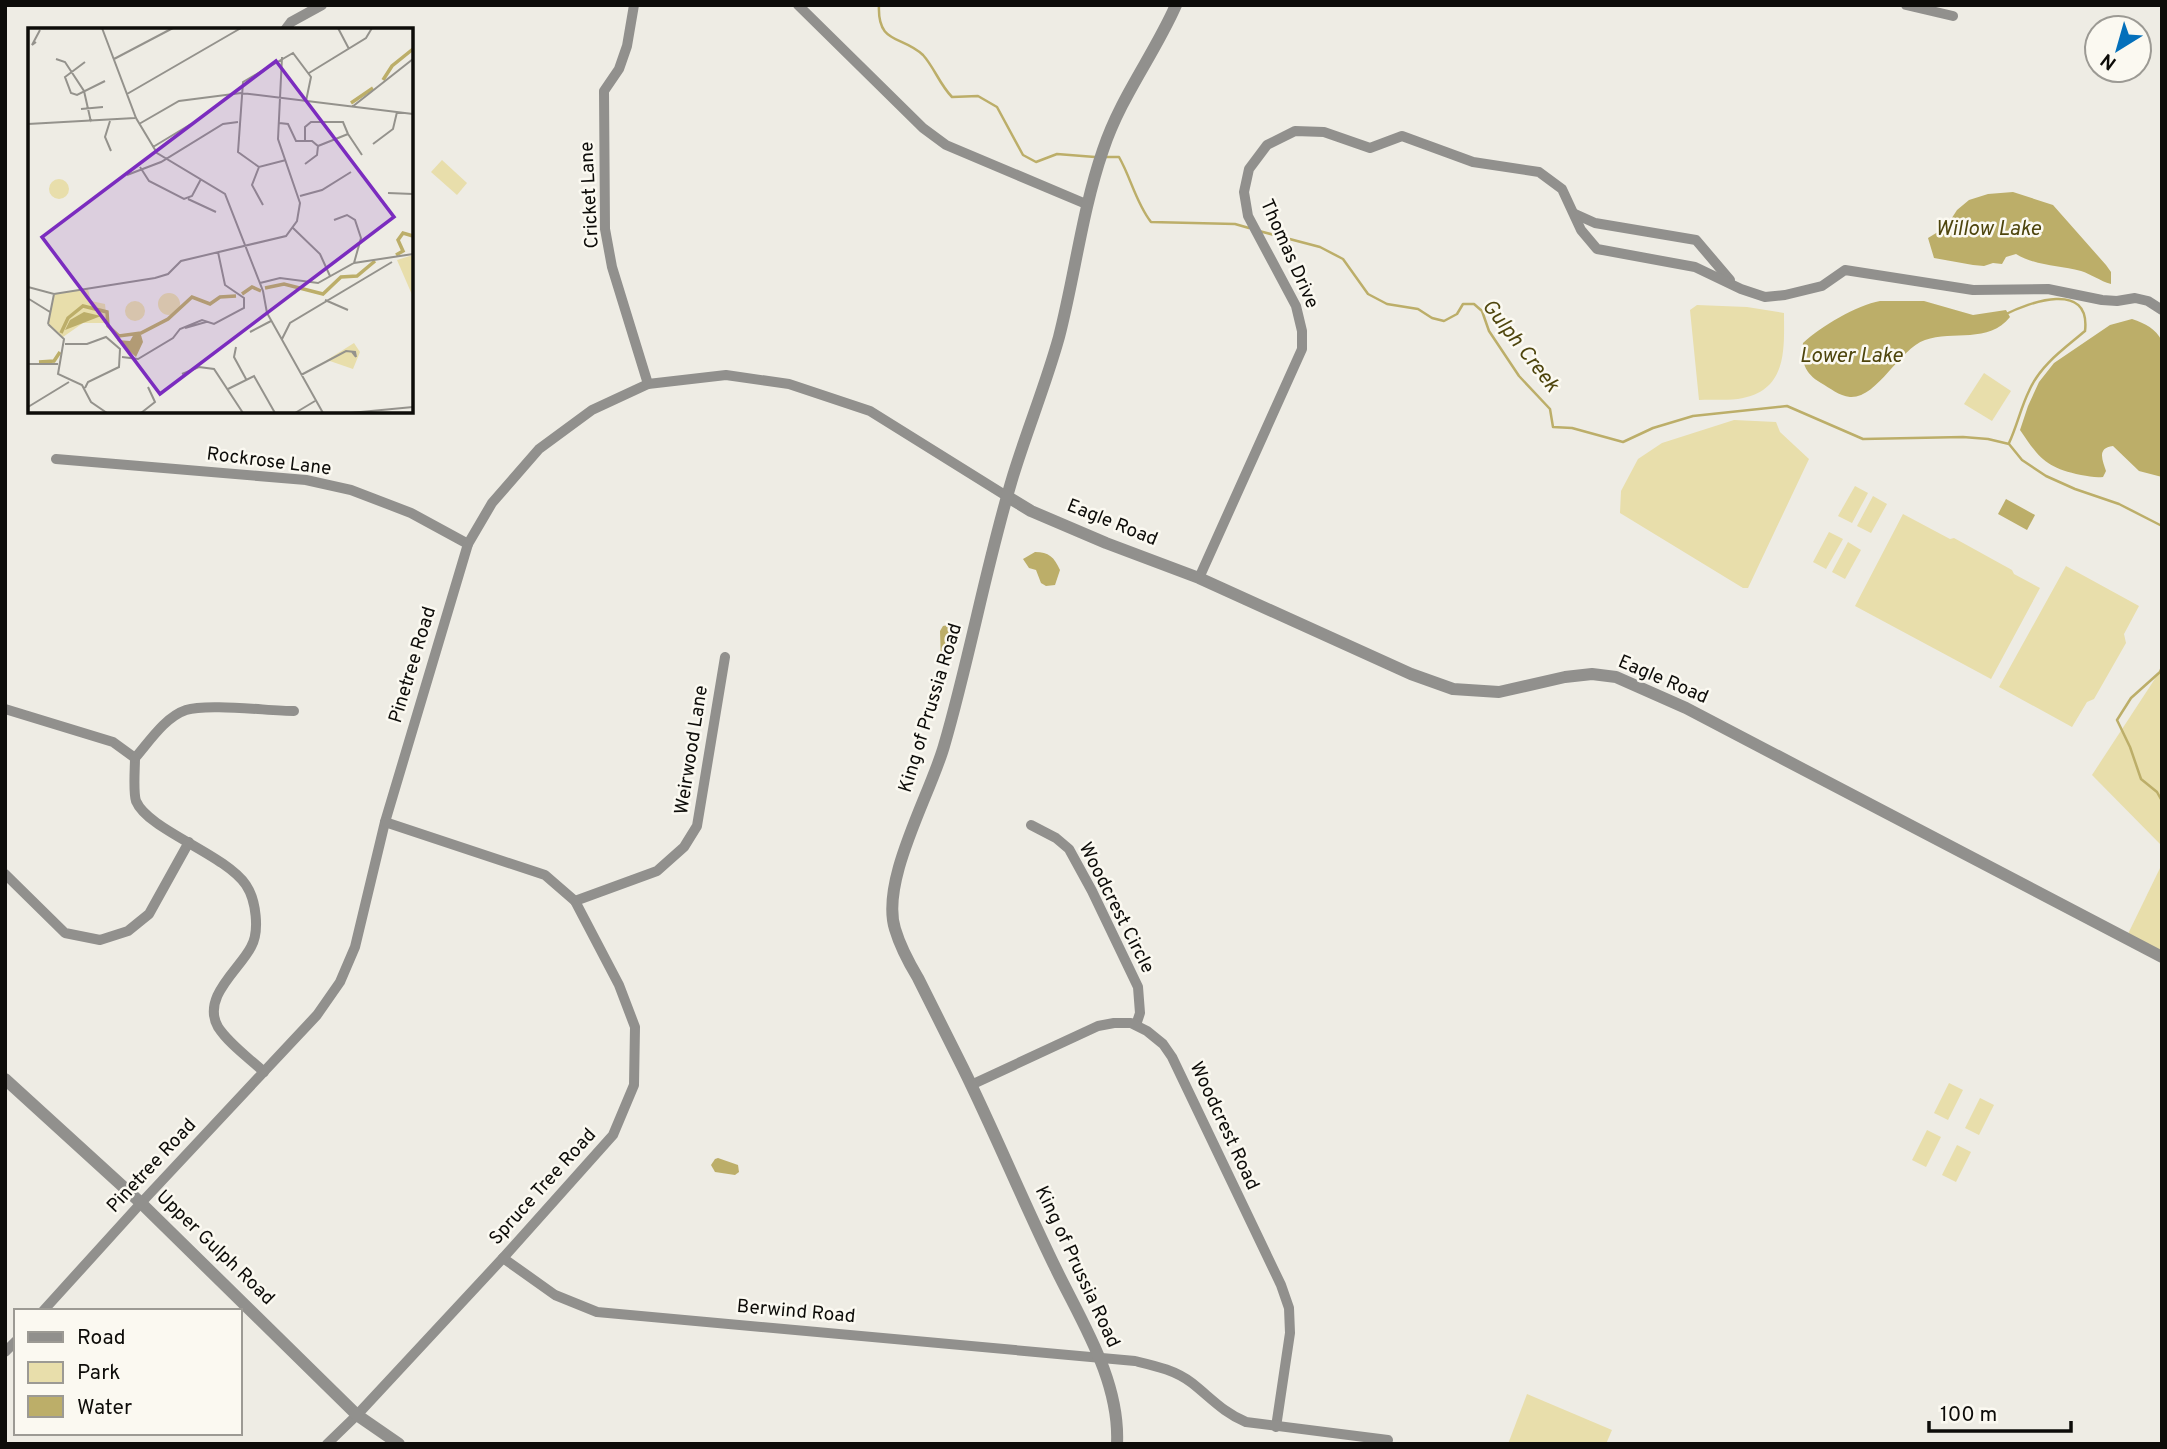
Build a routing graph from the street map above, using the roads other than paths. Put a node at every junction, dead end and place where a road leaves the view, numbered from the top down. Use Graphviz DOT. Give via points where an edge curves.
graph roads {
  1 [pos="322,5"];
  2 [pos="634,5"];
  3 [pos="799,5"];
  4 [pos="1176,5"];
  5 [pos="1906,5"];
  6 [pos="1953,16"];
  7 [pos="286,28"];
  8 [pos="1086,204"];
  9 [pos="1575,214"];
  10 [pos="1734,285"];
  11 [pos="2162,310"];
  12 [pos="648,384"];
  13 [pos="56,459"];
  14 [pos="1008,497"];
  15 [pos="468,544"];
  16 [pos="1199,578"];
  17 [pos="725,657"];
  18 [pos="5,709"];
  19 [pos="294,711"];
  20 [pos="135,758"];
  21 [pos="384,821"];
  22 [pos="1031,825"];
  23 [pos="189,842"];
  24 [pos="5,874"];
  25 [pos="575,901"];
  26 [pos="2162,957"];
  27 [pos="1136,1025"];
  28 [pos="264,1072"];
  29 [pos="6,1080"];
  30 [pos="971,1085"];
  31 [pos="141,1203"];
  32 [pos="503,1258"];
  33 [pos="45,1309"];
  34 [pos="1100,1358"];
  35 [pos="357,1415"];
  36 [pos="1276,1427"];
  37 [pos="1388,1440"];
  38 [pos="327,1444"];
  39 [pos="398,1444"];
  40 [pos="1117,1444"];
  1 -- 7 [label="street"];
  2 -- 12 [label="street, Cricket Lane" via="619,69 604,91 606,229 612,267"];
  3 -- 8 [label="street" via="923,128 946,145"];
  4 -- 8 [label="street, King of Prussia Road" via="1127,94"];
  5 -- 6 [label="street"];
  8 -- 14 [label="street, King of Prussia Road" via="1059,338"];
  9 -- 10 [label="street" via="1595,223 1696,240"];
  9 -- 10 [label="street, Thomas Drive" via="1597,249 1695,267"];
  9 -- 16 [label="street, Thomas Drive" via="1562,190 1539,172 1473,162 1402,136 1370,148 1324,132 1295,131 1267,145 1249,169 1244,192 1248,216 1296,306 1302,349"];
  10 -- 11 [label="street, Thomas Drive" via="1765,297 1785,295 1822,286 1845,270 1973,290 2048,289 2102,300 2135,298"];
  12 -- 14 [label="street, Pinetree Road" via="726,375 789,384 870,411"];
  12 -- 15 [label="street, Pinetree Road" via="592,411 539,449 492,503"];
  13 -- 15 [label="street, Rockrose Lane" via="306,480 411,513"];
  14 -- 16 [label="street, Eagle Road" via="1106,543"];
  14 -- 30 [label="street, King of Prussia Road" via="954,711 901,864 891,910 903,948"];
  15 -- 21 [label="street, Pinetree Road"];
  16 -- 26 [label="street, Eagle Road" via="1453,689 1499,692 1565,677 1616,677 1686,708"];
  17 -- 25 [label="street, Weirwood Lane" via="697,826 684,847 657,871"];
  18 -- 20 [label="street" via="113,742"];
  19 -- 20 [label="street" via="185,710 167,722"];
  20 -- 23 [label="street" via="136,800 149,817"];
  21 -- 25 [label="street, Spruce Tree Road" via="545,875"];
  21 -- 28 [label="street, Pinetree Road" via="355,947 340,982 317,1015"];
  22 -- 27 [label="street, Woodcrest Circle" via="1069,849 1092,891 1138,987"];
  23 -- 24 [label="street" via="149,914 128,930 100,940 65,933"];
  23 -- 28 [label="street" via="247,886 257,912 252,946 224,982 215,1002 217,1024"];
  25 -- 32 [label="street, Spruce Tree Road" via="619,985 635,1027 634,1085 613,1135"];
  27 -- 30 [label="street" via="1098,1026"];
  27 -- 36 [label="street, Woodcrest Road" via="1172,1056 1289,1308 1290,1332"];
  28 -- 31 [label="street, Pinetree Road"];
  29 -- 31 [label="street, Upper Gulph Road"];
  30 -- 34 [label="street, King of Prussia Road"];
  31 -- 33 [label="street, Pinetree Road"];
  31 -- 35 [label="street, Upper Gulph Road"];
  32 -- 34 [label="street, Berwind Road" via="555,1295 597,1312"];
  32 -- 35 [label="street, Spruce Tree Road"];
  34 -- 36 [label="street, Berwind Road" via="1171,1370 1230,1415"];
  34 -- 40 [label="street, King of Prussia Road" via="1114,1404"];
  35 -- 38 [label="street, Spruce Tree Road"];
  35 -- 39 [label="street, Upper Gulph Road"];
  36 -- 37 [label="street, Berwind Road"];
}
